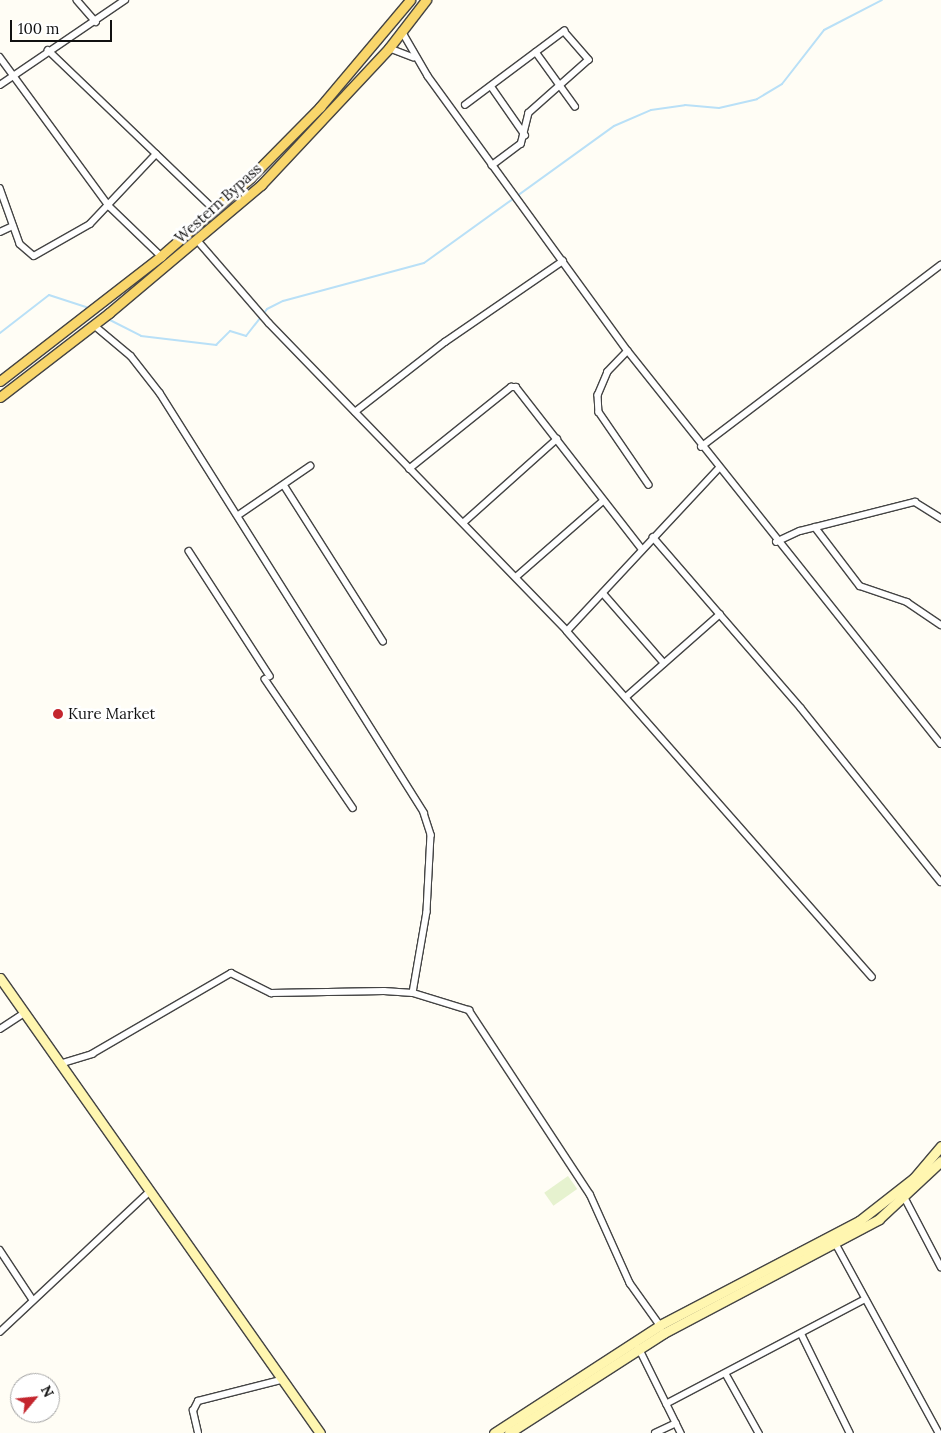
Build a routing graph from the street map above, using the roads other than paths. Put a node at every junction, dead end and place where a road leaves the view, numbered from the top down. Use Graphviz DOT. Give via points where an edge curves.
graph roads {
  1 [pos="77,0"];
  2 [pos="125,0"];
  3 [pos="410,0"];
  4 [pos="426,0"];
  5 [pos="96,22"];
  6 [pos="402,31"];
  7 [pos="389,48"];
  8 [pos="48,50"];
  9 [pos="536,52"];
  10 [pos="0,57"];
  11 [pos="414,58"];
  12 [pos="12,77"];
  13 [pos="0,85"];
  14 [pos="491,86"];
  15 [pos="560,86"];
  16 [pos="465,104"];
  17 [pos="575,106"];
  18 [pos="525,135"];
  19 [pos="156,154"];
  20 [pos="492,166"];
  21 [pos="0,188"];
  22 [pos="108,206"];
  23 [pos="215,210"];
  24 [pos="13,226"];
  25 [pos="0,232"];
  26 [pos="198,241"];
  27 [pos="161,256"];
  28 [pos="563,261"];
  29 [pos="941,265"];
  30 [pos="97,323"];
  31 [pos="628,351"];
  32 [pos="0,381"];
  33 [pos="0,397"];
  34 [pos="355,412"];
  35 [pos="557,439"];
  36 [pos="701,447"];
  37 [pos="310,466"];
  38 [pos="718,468"];
  39 [pos="409,469"];
  40 [pos="284,485"];
  41 [pos="650,485"];
  42 [pos="604,501"];
  43 [pos="240,514"];
  44 [pos="941,518"];
  45 [pos="463,523"];
  46 [pos="815,528"];
  47 [pos="653,537"];
  48 [pos="776,542"];
  49 [pos="642,549"];
  50 [pos="190,551"];
  51 [pos="516,576"];
  52 [pos="603,593"];
  53 [pos="720,614"];
  54 [pos="941,625"];
  55 [pos="567,631"];
  56 [pos="383,641"];
  57 [pos="664,663"];
  58 [pos="626,698"];
  59 [pos="941,744"];
  60 [pos="353,808"];
  61 [pos="941,882"];
  62 [pos="0,978"];
  63 [pos="872,978"];
  64 [pos="413,994"];
  65 [pos="24,1013"];
  66 [pos="0,1030"];
  67 [pos="60,1064"];
  68 [pos="941,1146"];
  69 [pos="941,1161"];
  70 [pos="149,1192"];
  71 [pos="905,1198"];
  72 [pos="836,1244"];
  73 [pos="0,1250"];
  74 [pos="941,1267"];
  75 [pos="865,1299"];
  76 [pos="33,1300"];
  77 [pos="660,1325"];
  78 [pos="0,1332"];
  79 [pos="802,1334"];
  80 [pos="639,1348"];
  81 [pos="726,1374"];
  82 [pos="281,1380"];
  83 [pos="666,1404"];
  84 [pos="676,1423"];
  85 [pos="198,1433"];
  86 [pos="320,1433"];
  87 [pos="494,1433"];
  88 [pos="509,1433"];
  89 [pos="655,1433"];
  90 [pos="681,1433"];
  91 [pos="759,1433"];
  92 [pos="850,1433"];
  93 [pos="939,1433"];
  1 -- 5 [label="street"];
  2 -- 5 [label="street"];
  3 -- 23 [label="main road, Western Bypass" via="320,107"];
  4 -- 6 [label="main road, Western Bypass"];
  5 -- 8 [label="street"];
  6 -- 7 [label="main road, Western Bypass"];
  6 -- 11 [label="street"];
  7 -- 11 [label="street"];
  7 -- 26 [label="main road, Western Bypass" via="292,154"];
  8 -- 12 [label="street"];
  8 -- 19 [label="street"];
  9 -- 14 [label="street"];
  9 -- 15 [label="street"];
  9 -- 15 [label="street" via="565,32 588,58 588,64"];
  10 -- 12 [label="street"];
  11 -- 20 [label="street"];
  12 -- 13 [label="street"];
  12 -- 22 [label="street"];
  14 -- 16 [label="street"];
  14 -- 18 [label="street"];
  15 -- 17 [label="street"];
  15 -- 18 [label="street" via="527,116"];
  18 -- 20 [label="street" via="521,144"];
  19 -- 22 [label="street"];
  19 -- 23 [label="street"];
  20 -- 28 [label="street"];
  21 -- 24 [label="street"];
  22 -- 24 [label="street" via="74,235 34,256 20,244"];
  22 -- 27 [label="street"];
  23 -- 27 [label="main road, Western Bypass"];
  24 -- 25 [label="street"];
  26 -- 30 [label="main road, Western Bypass"];
  26 -- 34 [label="street" via="268,322"];
  27 -- 32 [label="main road, Western Bypass"];
  28 -- 31 [label="street"];
  28 -- 34 [label="street" via="445,342"];
  29 -- 36 [label="street"];
  30 -- 33 [label="main road, Western Bypass"];
  30 -- 43 [label="street" via="148,376"];
  31 -- 36 [label="street"];
  31 -- 41 [label="street" via="608,372 598,395 598,412"];
  34 -- 39 [label="street"];
  35 -- 39 [label="street" via="518,389 510,387"];
  35 -- 42 [label="street"];
  35 -- 45 [label="street"];
  36 -- 38 [label="street"];
  37 -- 40 [label="street"];
  38 -- 47 [label="street"];
  38 -- 48 [label="street"];
  39 -- 45 [label="street"];
  40 -- 43 [label="street"];
  40 -- 56 [label="street"];
  42 -- 49 [label="street"];
  42 -- 51 [label="street"];
  43 -- 64 [label="street" via="429,823 427,912"];
  44 -- 46 [label="street" via="915,502"];
  45 -- 51 [label="street"];
  46 -- 48 [label="street"];
  46 -- 54 [label="street" via="860,586 907,602"];
  47 -- 49 [label="street"];
  47 -- 53 [label="street"];
  48 -- 59 [label="street"];
  49 -- 52 [label="street"];
  50 -- 60 [label="street" via="267,678"];
  51 -- 55 [label="street"];
  52 -- 55 [label="street"];
  52 -- 57 [label="street"];
  53 -- 57 [label="street"];
  53 -- 61 [label="street"];
  55 -- 58 [label="street"];
  57 -- 58 [label="street"];
  58 -- 63 [label="street"];
  62 -- 65 [label="main road"];
  64 -- 67 [label="street" via="332,989 271,993 243,976 226,974 120,1039"];
  64 -- 77 [label="street" via="475,1014 590,1194 630,1283"];
  65 -- 66 [label="street"];
  65 -- 67 [label="main road"];
  67 -- 70 [label="main road"];
  68 -- 77 [label="main road" via="914,1178 859,1221"];
  69 -- 71 [label="main road"];
  70 -- 76 [label="street"];
  70 -- 82 [label="main road"];
  71 -- 72 [label="main road"];
  71 -- 74 [label="street"];
  72 -- 75 [label="street"];
  72 -- 80 [label="main road"];
  73 -- 76 [label="street"];
  75 -- 79 [label="street"];
  75 -- 93 [label="street"];
  76 -- 78 [label="street"];
  77 -- 87 [label="main road"];
  79 -- 81 [label="street"];
  79 -- 92 [label="street"];
  80 -- 83 [label="street"];
  80 -- 88 [label="main road"];
  81 -- 83 [label="street"];
  81 -- 91 [label="street"];
  82 -- 85 [label="street" via="198,1401 193,1411"];
  82 -- 86 [label="main road"];
  83 -- 84 [label="street"];
  84 -- 89 [label="street"];
  84 -- 90 [label="street"];
}
